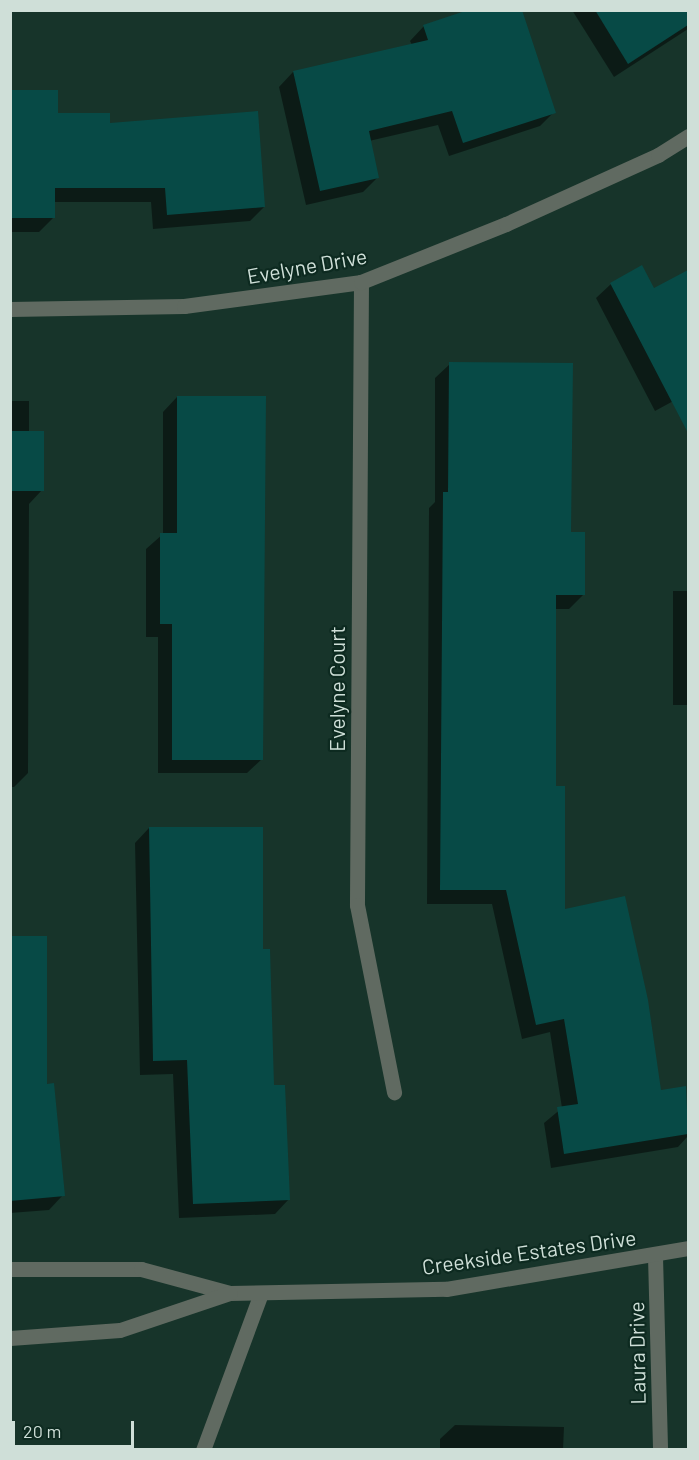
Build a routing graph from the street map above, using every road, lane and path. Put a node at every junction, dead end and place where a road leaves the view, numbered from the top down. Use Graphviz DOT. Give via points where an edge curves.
graph roads {
  1 [pos="688,136"];
  2 [pos="361,282"];
  3 [pos="10,309"];
  4 [pos="394,1092"];
  5 [pos="688,1248"];
  6 [pos="655,1256"];
  7 [pos="10,1269"];
  8 [pos="230,1293"];
  9 [pos="261,1293"];
  10 [pos="10,1338"];
  11 [pos="204,1449"];
  12 [pos="660,1449"];
  1 -- 2 [label="street, Evelyne Drive" via="658,155 506,224"];
  2 -- 3 [label="street, Evelyne Drive" via="184,306"];
  2 -- 4 [label="street, Evelyne Court" via="357,905"];
  5 -- 6 [label="street, Creekside Estates Drive"];
  6 -- 9 [label="street, Creekside Estates Drive" via="446,1289"];
  6 -- 12 [label="street, Laura Drive"];
  7 -- 8 [label="street, Creekside Estates Drive" via="141,1269"];
  8 -- 9 [label="street, Creekside Estates Drive"];
  8 -- 10 [label="street, Creekside Estates Drive" via="120,1330"];
  9 -- 11 [label="street"];
}
